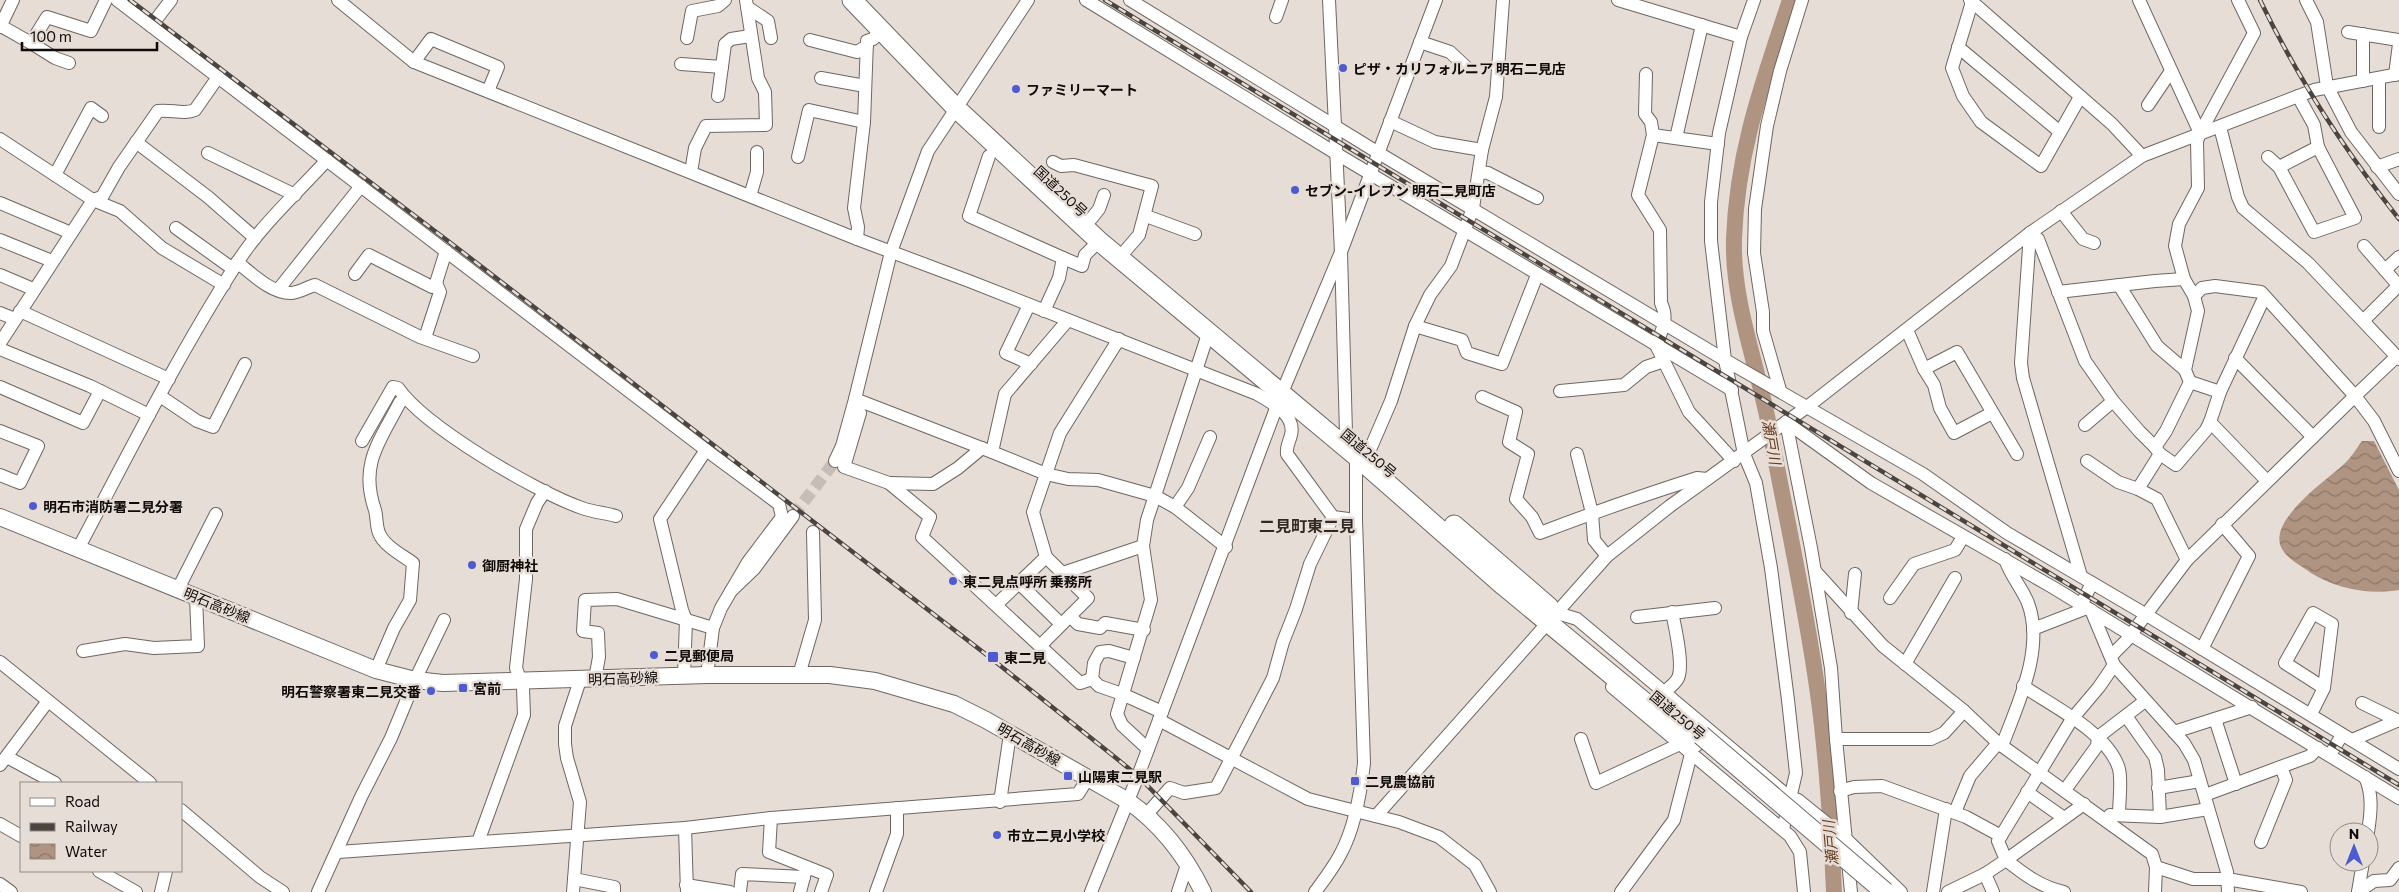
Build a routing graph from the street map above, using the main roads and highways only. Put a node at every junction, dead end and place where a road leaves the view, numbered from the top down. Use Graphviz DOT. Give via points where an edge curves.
graph roads {
  1 [pos="852,0"];
  2 [pos="867,0"];
  3 [pos="959,104"];
  4 [pos="1282,395"];
  5 [pos="1362,454"];
  6 [pos="0,518"];
  7 [pos="1692,744"];
  8 [pos="1856,891"];
  9 [pos="1203,892"];
  10 [pos="1884,892"];
  1 -- 3 [label="highway, 国道250号" via="880,31"];
  2 -- 3 [label="highway, 国道250号"];
  3 -- 4 [label="highway, 国道250号" via="1126,250"];
  3 -- 4 [label="highway, 国道250号" via="1099,241"];
  4 -- 5 [label="highway, 国道250号"];
  4 -- 5 [label="highway, 国道250号" via="1346,433"];
  5 -- 7 [label="highway, 国道250号" via="1504,586 1553,618"];
  6 -- 9 [label="main road, 明石高砂線" via="376,670 415,680 443,683 707,674 830,675 875,681 954,704 1148,814 1188,862"];
  7 -- 8 [label="highway, 国道250号"];
  7 -- 10 [label="highway, 国道250号, bridge"];
}
